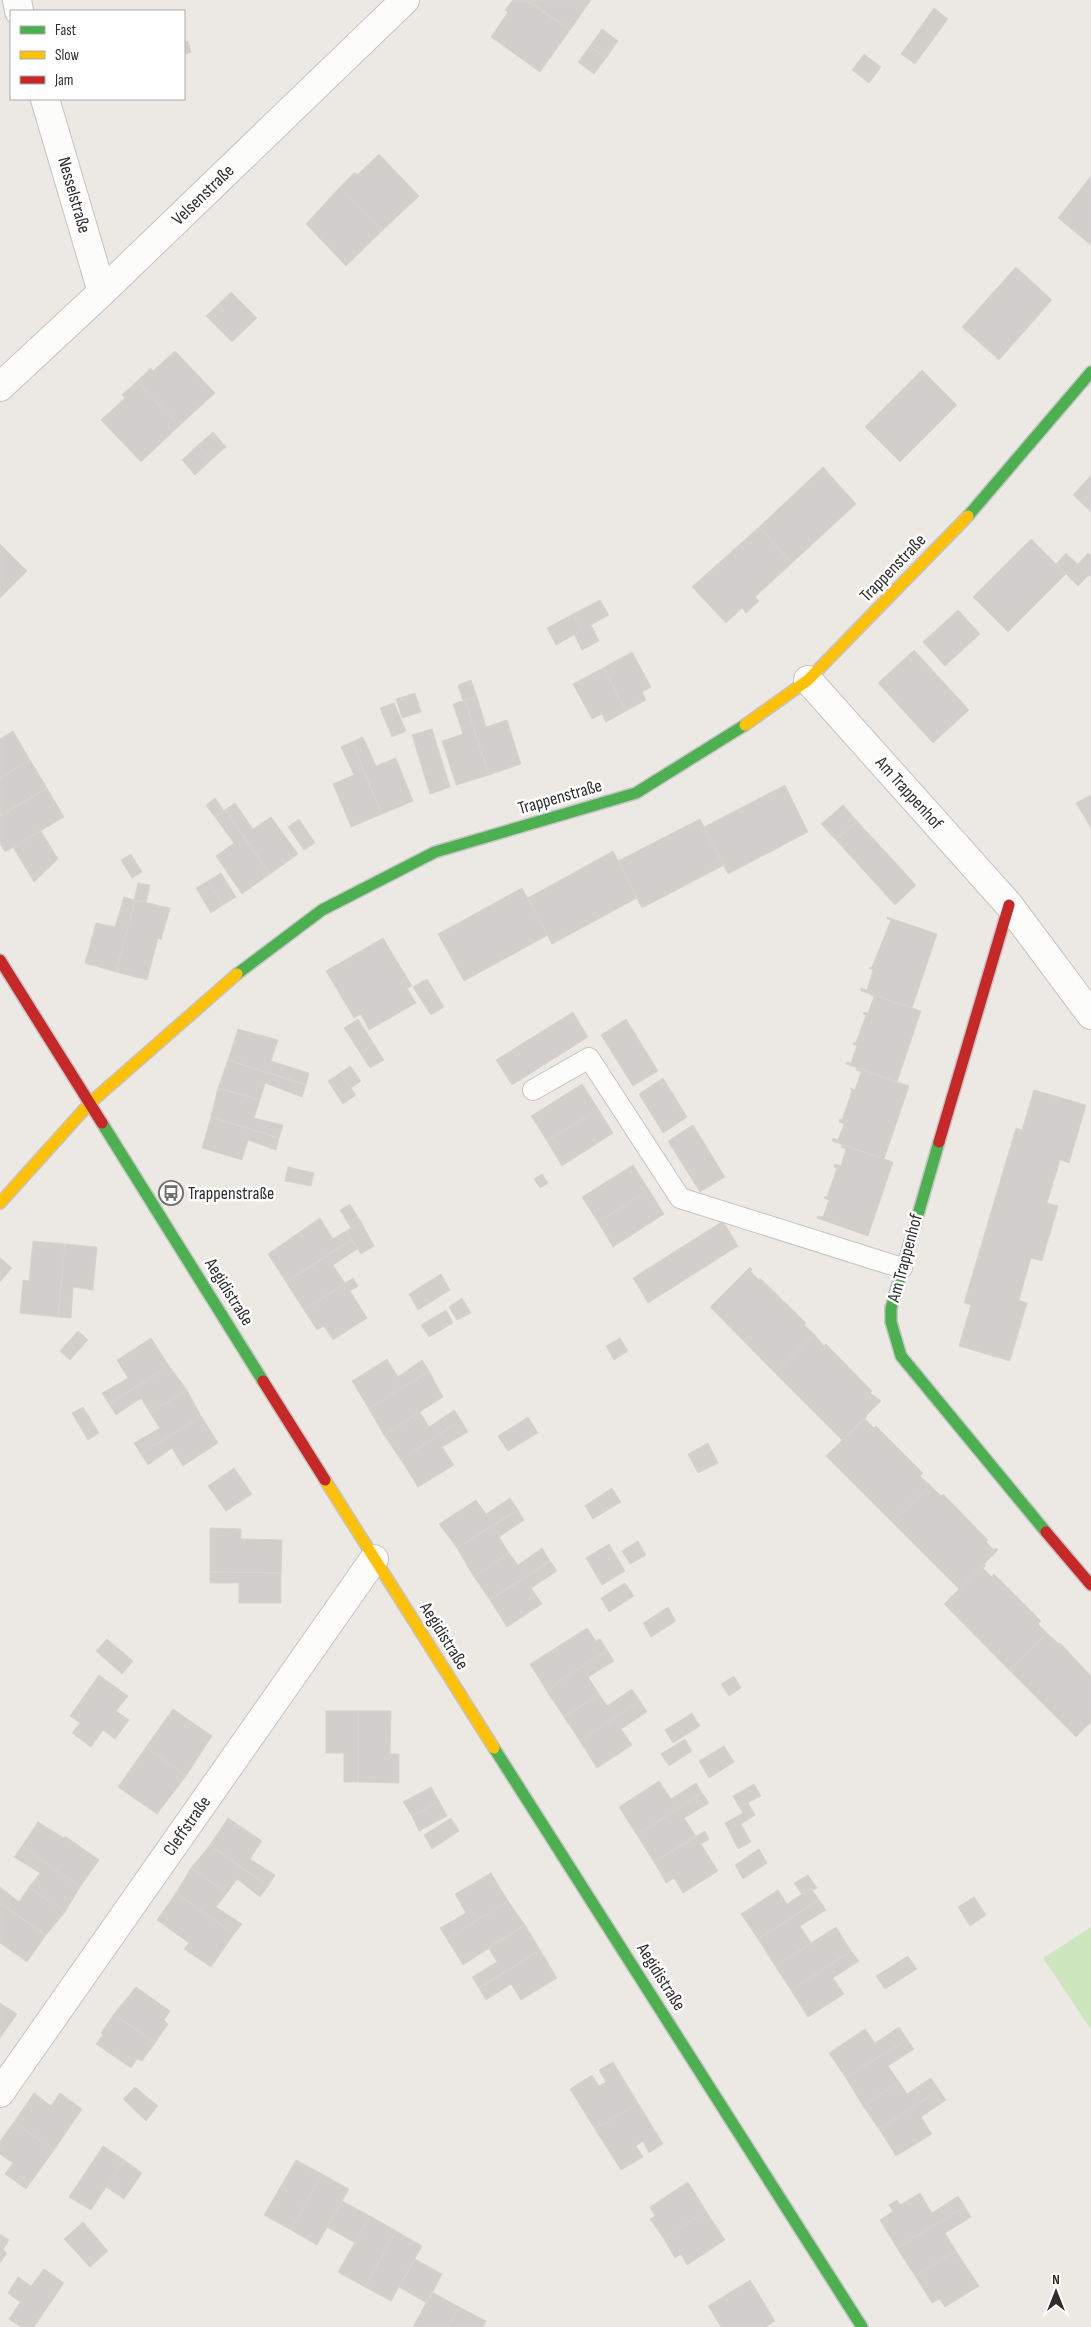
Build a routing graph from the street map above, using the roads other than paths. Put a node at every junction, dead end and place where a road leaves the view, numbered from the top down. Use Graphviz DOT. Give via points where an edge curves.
graph roads {
  1 [pos="405,0"];
  2 [pos="45,100"];
  3 [pos="102,292"];
  4 [pos="1091,372"];
  5 [pos="0,388"];
  6 [pos="808,680"];
  7 [pos="1010,905"];
  8 [pos="0,960"];
  9 [pos="1091,1015"];
  10 [pos="533,1090"];
  11 [pos="90,1103"];
  12 [pos="0,1203"];
  13 [pos="902,1268"];
  14 [pos="374,1559"];
  15 [pos="1091,1585"];
  16 [pos="0,2093"];
  17 [pos="862,2327"];
  1 -- 3 [label="street, Velsenstraße"];
  2 -- 3 [label="street, Nesselstraße"];
  3 -- 5 [label="street, Velsenstraße"];
  4 -- 6 [label="street, Trappenstraße" via="968,516"];
  6 -- 7 [label="street, Am Trappenhof"];
  6 -- 11 [label="street, Trappenstraße" via="728,737 636,792 435,852 322,910 219,988"];
  7 -- 9 [label="street, Am Trappenhof"];
  7 -- 13 [label="street, Am Trappenhof"];
  8 -- 11 [label="street, Aegidistraße"];
  10 -- 13 [label="lane" via="589,1058 680,1198"];
  11 -- 12 [label="street, Trappenstraße"];
  11 -- 14 [label="street, Aegidistraße"];
  13 -- 15 [label="street, Am Trappenhof" via="891,1308 891,1322 901,1356"];
  14 -- 16 [label="street, Cleffstraße"];
  14 -- 17 [label="street, Aegidistraße"];
}
